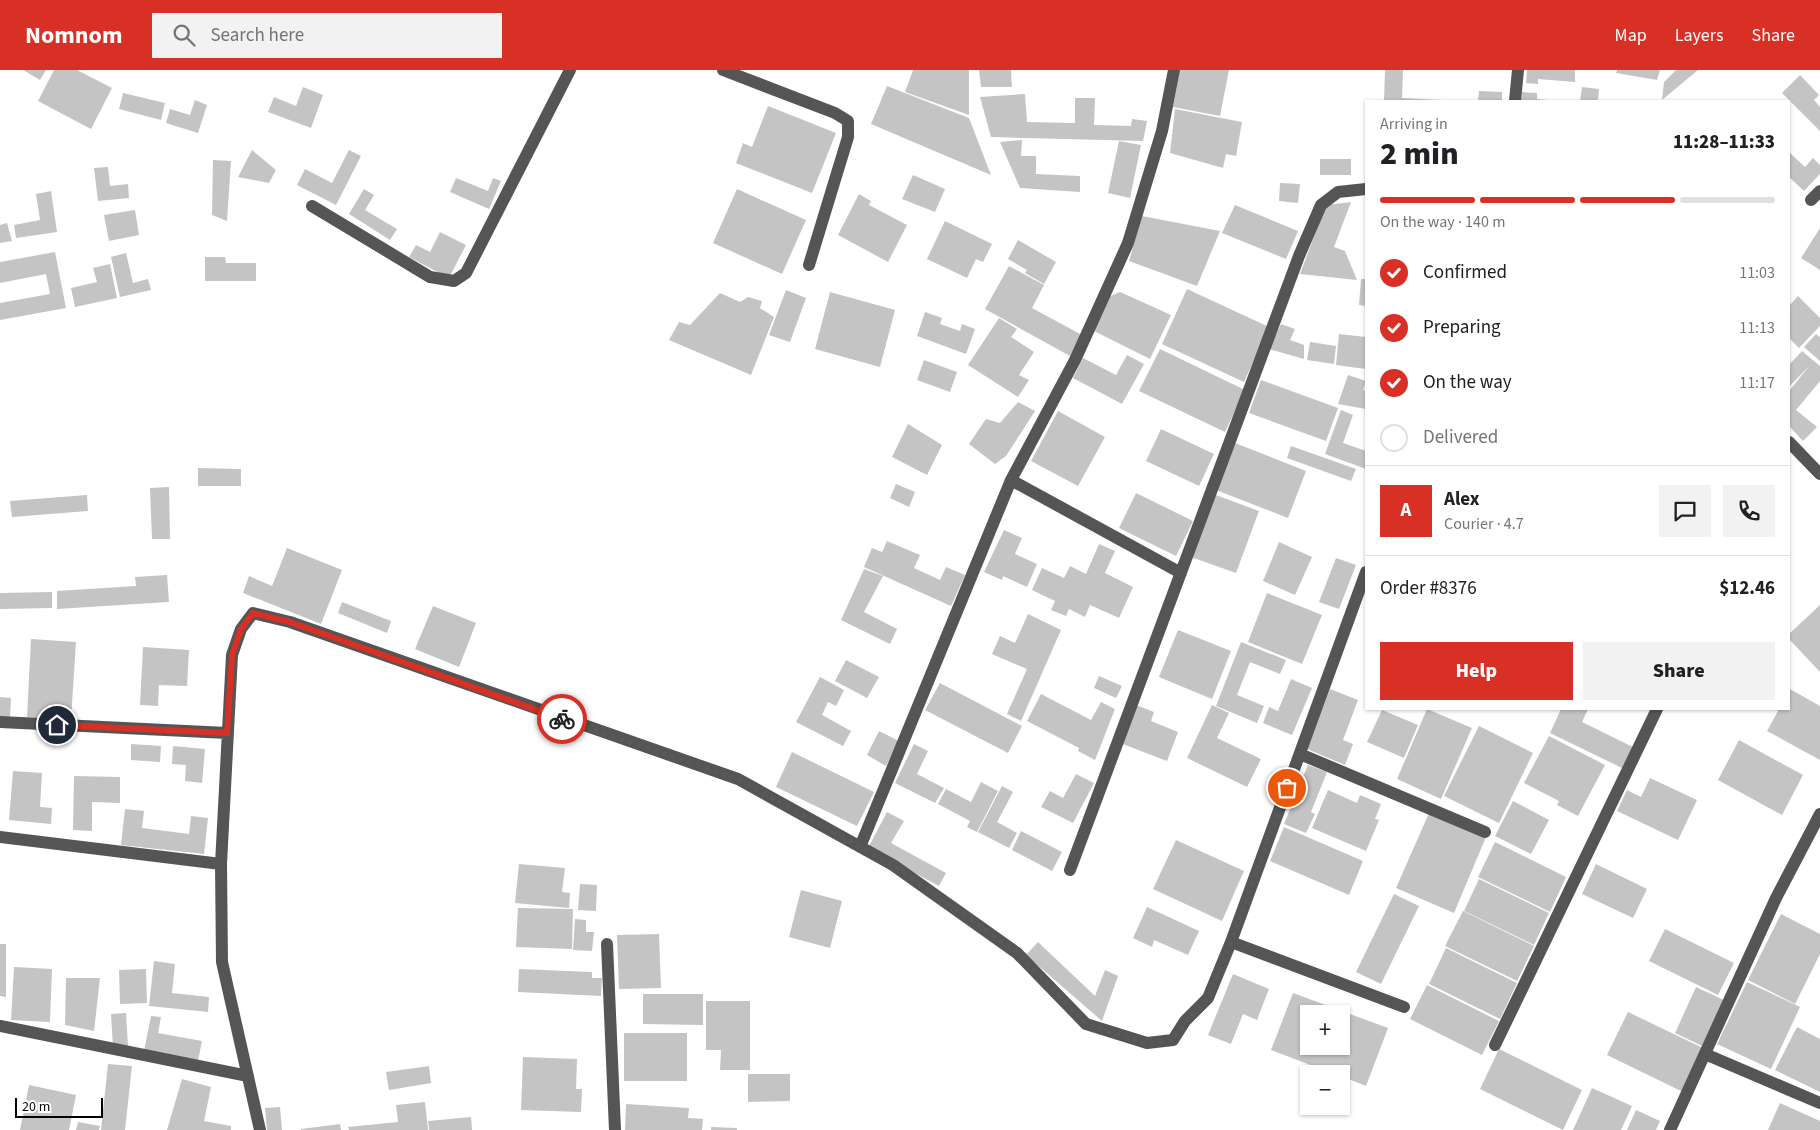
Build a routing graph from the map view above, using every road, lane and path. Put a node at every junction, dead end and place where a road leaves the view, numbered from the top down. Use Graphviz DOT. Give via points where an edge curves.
graph roads {
  1 [pos="570,70"];
  2 [pos="723,70"];
  3 [pos="1174,70"];
  4 [pos="1518,70"];
  5 [pos="1515,100"];
  6 [pos="1365,190"];
  7 [pos="312,206"];
  8 [pos="809,265"];
  9 [pos="1790,443"];
  10 [pos="1820,474"];
  11 [pos="1011,480"];
  12 [pos="1181,572"];
  13 [pos="1365,576"];
  14 [pos="1657,710"];
  15 [pos="0,722"];
  16 [pos="227,733"];
  17 [pos="1300,754"];
  18 [pos="1820,814"];
  19 [pos="1486,832"];
  20 [pos="0,836"];
  21 [pos="860,846"];
  22 [pos="221,864"];
  23 [pos="1070,870"];
  24 [pos="1231,942"];
  25 [pos="607,944"];
  26 [pos="1404,1007"];
  27 [pos="0,1026"];
  28 [pos="1495,1045"];
  29 [pos="1705,1054"];
  30 [pos="248,1076"];
  31 [pos="1820,1103"];
  32 [pos="260,1130"];
  33 [pos="615,1130"];
  34 [pos="1670,1130"];
  1 -- 7 [label="street" via="466,272 454,281 430,277"];
  2 -- 8 [label="street" via="835,113 848,122 848,137"];
  3 -- 11 [label="street" via="1162,131 1128,243 1075,360"];
  4 -- 5 [label="street"];
  6 -- 12 [label="street" via="1338,192 1321,206 1299,256"];
  9 -- 10 [label="street"];
  11 -- 12 [label="street"];
  11 -- 21 [label="street"];
  12 -- 23 [label="street"];
  13 -- 17 [label="street"];
  14 -- 28 [label="street"];
  15 -- 16 [label="street"];
  16 -- 21 [label="street" via="232,655 241,629 253,613 290,622 738,779"];
  16 -- 22 [label="street"];
  17 -- 19 [label="street"];
  17 -- 24 [label="street"];
  18 -- 29 [label="street" via="1776,898"];
  20 -- 22 [label="street"];
  21 -- 24 [label="street" via="893,865 1017,952 1086,1024 1147,1044 1173,1040 1208,998"];
  22 -- 30 [label="street" via="222,962"];
  24 -- 26 [label="street"];
  25 -- 33 [label="street"];
  27 -- 30 [label="street"];
  29 -- 31 [label="street"];
  29 -- 34 [label="street"];
  30 -- 32 [label="street"];
}
